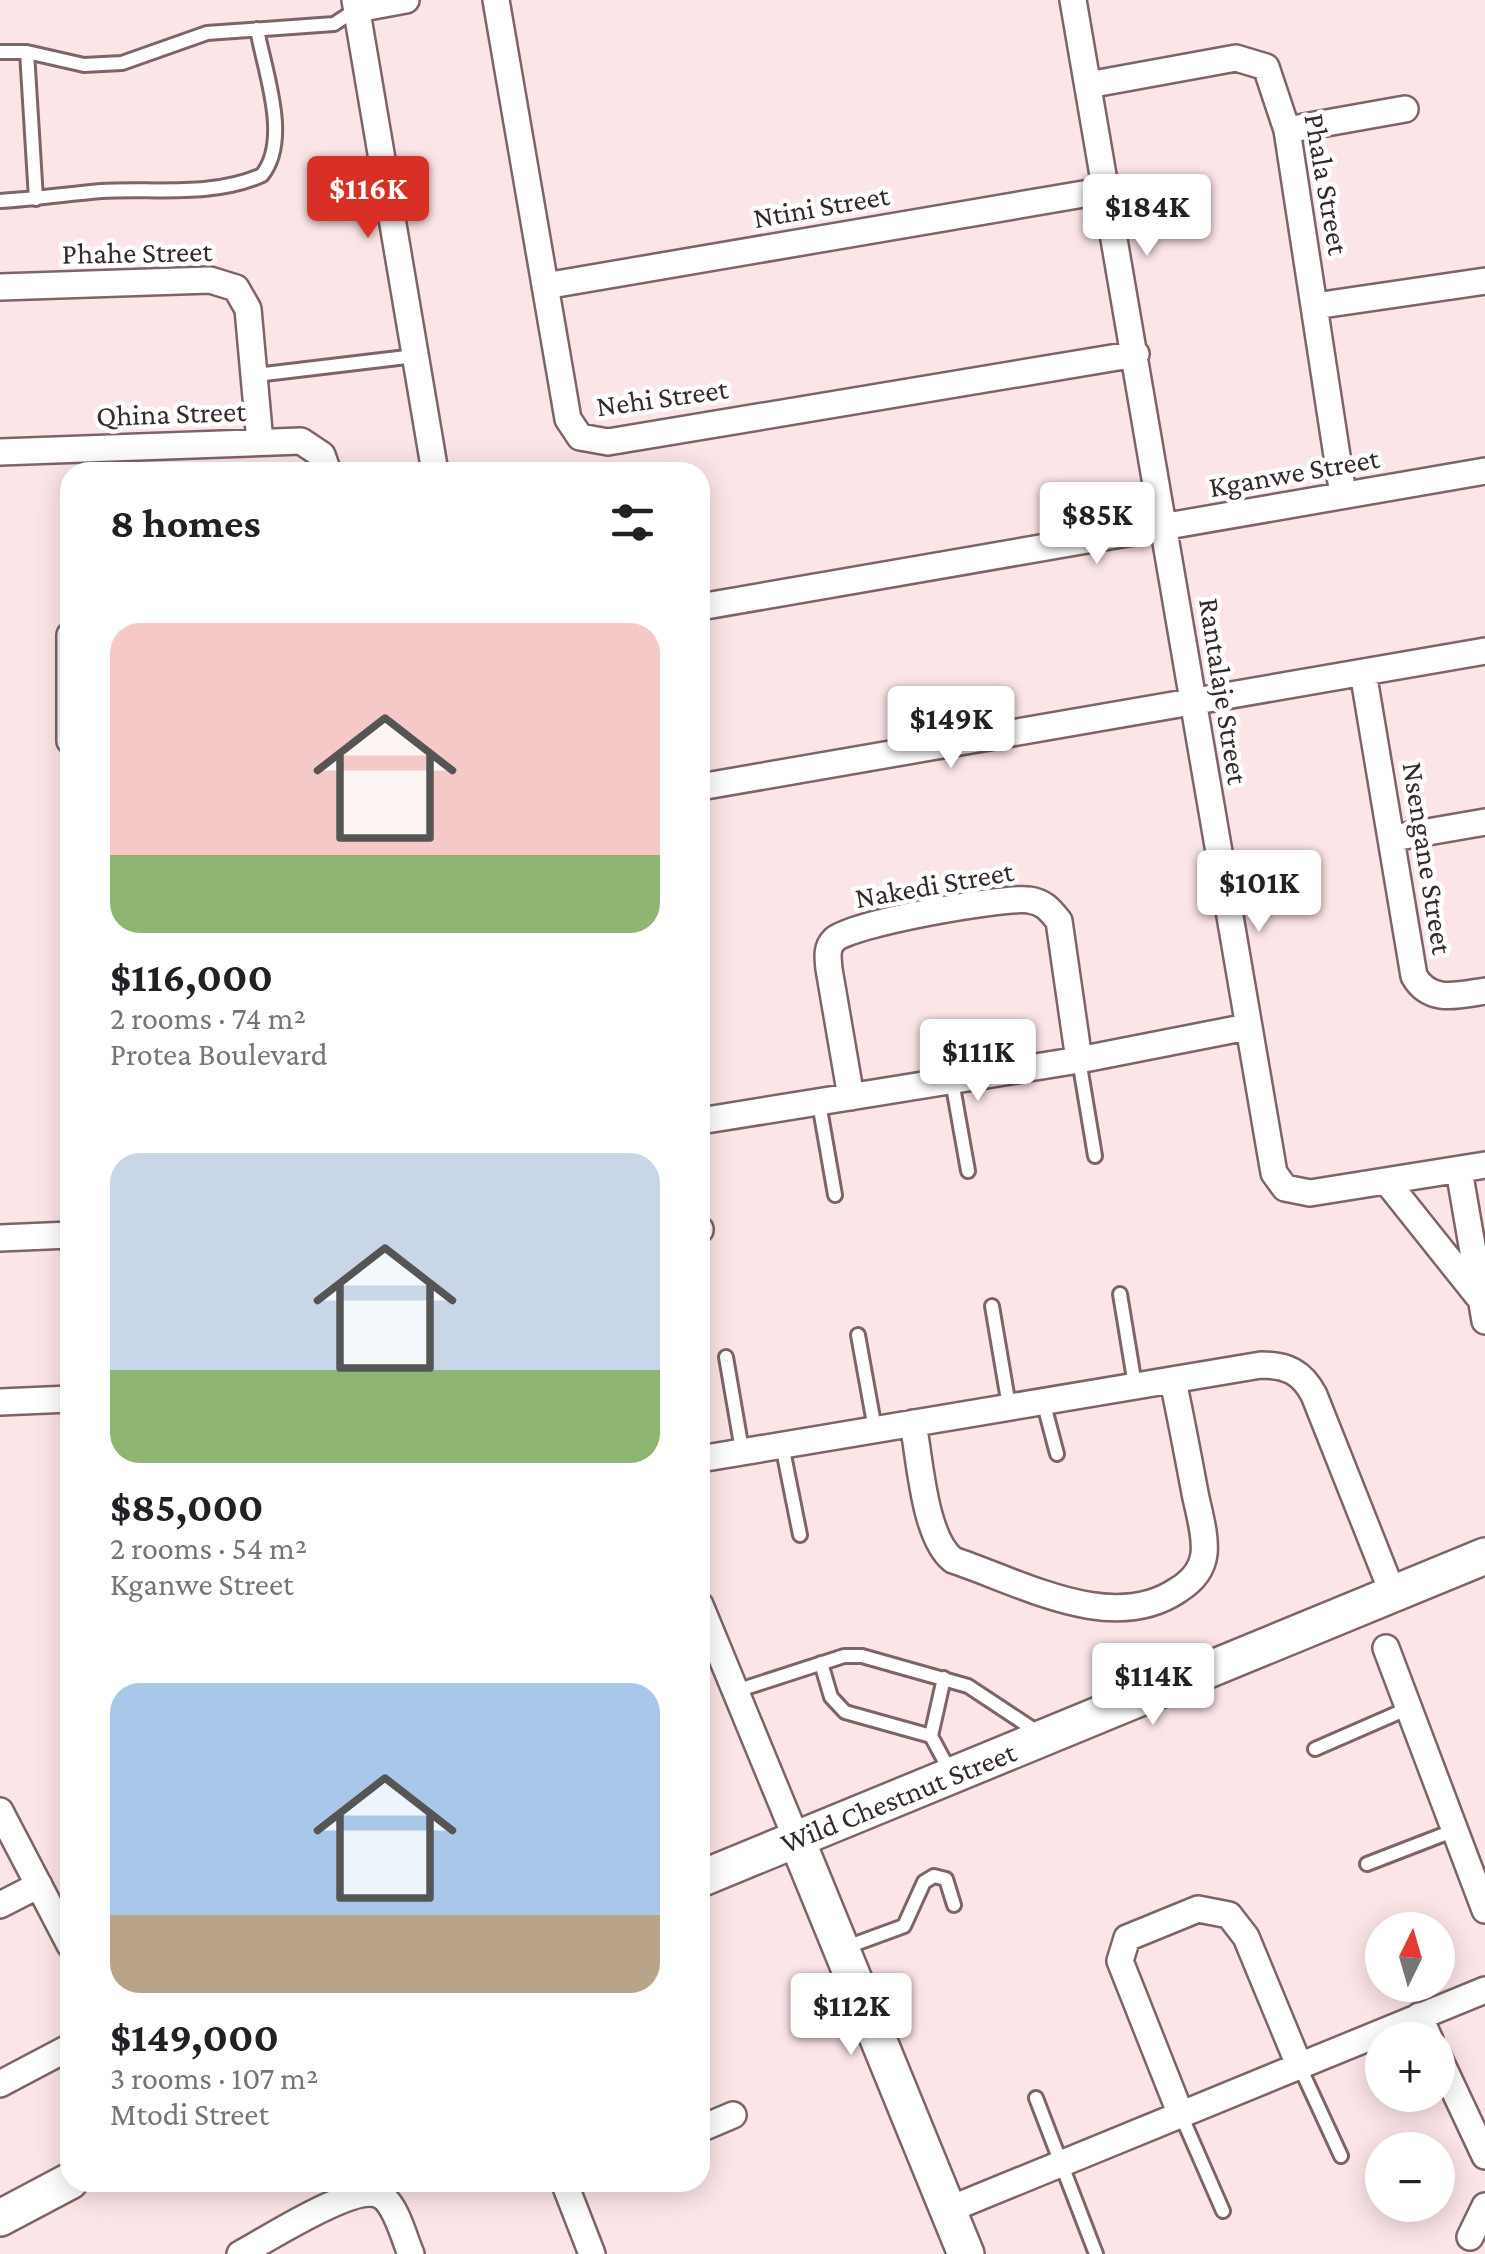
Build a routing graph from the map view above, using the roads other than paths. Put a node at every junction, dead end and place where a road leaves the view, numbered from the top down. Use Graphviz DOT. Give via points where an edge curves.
graph roads {
  1 [pos="406,0"];
  2 [pos="496,0"];
  3 [pos="1074,0"];
  4 [pos="356,5"];
  5 [pos="257,29"];
  6 [pos="0,52"];
  7 [pos="27,52"];
  8 [pos="1088,85"];
  9 [pos="1405,109"];
  10 [pos="1286,130"];
  11 [pos="1107,190"];
  12 [pos="36,199"];
  13 [pos="0,201"];
  14 [pos="1485,282"];
  15 [pos="546,286"];
  16 [pos="0,287"];
  17 [pos="1316,306"];
  18 [pos="1136,354"];
  19 [pos="415,356"];
  20 [pos="256,376"];
  21 [pos="260,442"];
  22 [pos="0,452"];
  23 [pos="324,462"];
  24 [pos="433,462"];
  25 [pos="1485,471"];
  26 [pos="1343,495"];
  27 [pos="1164,528"];
  28 [pos="710,606"];
  29 [pos="1485,652"];
  30 [pos="1364,672"];
  31 [pos="1192,702"];
  32 [pos="710,784"];
  33 [pos="1485,822"];
  34 [pos="1393,838"];
  35 [pos="1485,991"];
  36 [pos="1246,1027"];
  37 [pos="1079,1060"];
  38 [pos="952,1081"];
  39 [pos="851,1097"];
  40 [pos="819,1103"];
  41 [pos="710,1119"];
  42 [pos="1095,1156"];
  43 [pos="1472,1167"];
  44 [pos="968,1170"];
  45 [pos="1387,1182"];
  46 [pos="835,1196"];
  47 [pos="60,1235"];
  48 [pos="0,1238"];
  49 [pos="1120,1294"];
  50 [pos="992,1306"];
  51 [pos="1483,1310"];
  52 [pos="858,1336"];
  53 [pos="726,1357"];
  54 [pos="1174,1380"];
  55 [pos="1135,1385"];
  56 [pos="60,1399"];
  57 [pos="0,1402"];
  58 [pos="1043,1402"];
  59 [pos="1009,1406"];
  60 [pos="913,1423"];
  61 [pos="874,1430"];
  62 [pos="782,1445"];
  63 [pos="742,1450"];
  64 [pos="1057,1454"];
  65 [pos="710,1456"];
  66 [pos="800,1535"];
  67 [pos="1485,1556"];
  68 [pos="1393,1594"];
  69 [pos="710,1629"];
  70 [pos="1386,1648"];
  71 [pos="821,1663"];
  72 [pos="944,1678"];
  73 [pos="736,1691"];
  74 [pos="1409,1708"];
  75 [pos="931,1736"];
  76 [pos="1044,1737"];
  77 [pos="1316,1748"];
  78 [pos="952,1774"];
  79 [pos="0,1811"];
  80 [pos="1455,1830"];
  81 [pos="796,1838"];
  82 [pos="1368,1864"];
  83 [pos="710,1875"];
  84 [pos="39,1885"];
  85 [pos="0,1905"];
  86 [pos="954,1905"];
  87 [pos="1485,1910"];
  88 [pos="60,1926"];
  89 [pos="842,1949"];
  90 [pos="1485,1990"];
  91 [pos="1418,2016"];
  92 [pos="1421,2022"];
  93 [pos="60,2051"];
  94 [pos="1299,2065"];
  95 [pos="0,2084"];
  96 [pos="1455,2092"];
  97 [pos="1036,2098"];
  98 [pos="733,2115"];
  99 [pos="1181,2115"];
  100 [pos="710,2125"];
  101 [pos="1341,2156"];
  102 [pos="1485,2156"];
  103 [pos="1060,2163"];
  104 [pos="60,2187"];
  105 [pos="571,2192"];
  106 [pos="1485,2206"];
  107 [pos="948,2210"];
  108 [pos="1223,2211"];
  109 [pos="0,2218"];
  110 [pos="1470,2237"];
  111 [pos="240,2254"];
  112 [pos="411,2254"];
  113 [pos="592,2254"];
  114 [pos="966,2254"];
  115 [pos="1096,2254"];
  1 -- 4 [label="street"];
  2 -- 15 [label="street, Nehi Street"];
  3 -- 8 [label="street, Rantalaje Street"];
  4 -- 5 [label="lane" via="334,24"];
  4 -- 19 [label="street"];
  5 -- 7 [label="lane" via="207,33 122,63 84,64"];
  5 -- 12 [label="lane" via="274,125 274,151 262,175 213,187"];
  6 -- 7 [label="lane"];
  7 -- 12 [label="lane"];
  8 -- 10 [label="street, Phala Street" via="1251,60 1272,78"];
  8 -- 11 [label="street, Rantalaje Street"];
  9 -- 10 [label="street"];
  10 -- 17 [label="street, Phala Street"];
  11 -- 15 [label="street, Ntini Street"];
  11 -- 18 [label="street, Rantalaje Street"];
  12 -- 13 [label="lane"];
  14 -- 17 [label="street"];
  15 -- 18 [label="street, Nehi Street" via="568,418 580,438 592,442"];
  16 -- 20 [label="street, Phahe Street" via="227,283 248,309"];
  17 -- 26 [label="street, Phala Street"];
  18 -- 27 [label="street, Rantalaje Street"];
  19 -- 20 [label="lane"];
  19 -- 24 [label="street"];
  20 -- 21 [label="street, Phahe Street"];
  21 -- 22 [label="street, Qhina Street"];
  21 -- 23 [label="street, Qhina Street" via="309,443"];
  25 -- 26 [label="street, Kganwe Street"];
  26 -- 27 [label="street, Kganwe Street"];
  27 -- 28 [label="street, Kganwe Street"];
  27 -- 31 [label="street, Rantalaje Street"];
  29 -- 30 [label="street"];
  30 -- 31 [label="street"];
  30 -- 34 [label="street, Nsengane Street"];
  31 -- 32 [label="street"];
  31 -- 36 [label="street, Rantalaje Street"];
  33 -- 34 [label="street"];
  34 -- 35 [label="street, Nsengane Street" via="1420,987 1439,996"];
  36 -- 37 [label="street"];
  36 -- 45 [label="street, Rantalaje Street" via="1279,1181 1296,1193"];
  37 -- 38 [label="street"];
  37 -- 39 [label="street, Nakedi Street" via="1059,921 1044,904 1016,899 872,924 833,940 827,956"];
  37 -- 42 [label="lane"];
  38 -- 39 [label="street"];
  38 -- 44 [label="lane"];
  39 -- 40 [label="street"];
  40 -- 41 [label="street"];
  40 -- 46 [label="lane"];
  43 -- 45 [label="street, Rantalaje Street"];
  43 -- 51 [label="street"];
  45 -- 51 [label="street"];
  47 -- 48 [label="street"];
  49 -- 55 [label="lane"];
  50 -- 59 [label="lane"];
  52 -- 61 [label="lane"];
  53 -- 63 [label="lane"];
  54 -- 55 [label="street"];
  54 -- 60 [label="street" via="1204,1558 1166,1599 1126,1610 1080,1604 944,1552 933,1530"];
  54 -- 68 [label="street" via="1261,1365 1299,1374 1314,1394"];
  55 -- 58 [label="street"];
  56 -- 57 [label="street"];
  58 -- 59 [label="street"];
  58 -- 64 [label="lane"];
  59 -- 60 [label="street"];
  60 -- 61 [label="street"];
  61 -- 62 [label="street"];
  62 -- 63 [label="street"];
  62 -- 66 [label="lane"];
  63 -- 65 [label="street"];
  67 -- 68 [label="street, Wild Chestnut Street"];
  68 -- 76 [label="street, Wild Chestnut Street"];
  69 -- 73 [label="street"];
  70 -- 74 [label="street"];
  71 -- 72 [label="lane" via="862,1656"];
  71 -- 73 [label="lane"];
  71 -- 75 [label="lane" via="831,1697 845,1712"];
  72 -- 75 [label="lane"];
  72 -- 76 [label="lane" via="968,1686"];
  73 -- 81 [label="street"];
  74 -- 77 [label="lane"];
  74 -- 80 [label="street"];
  75 -- 78 [label="lane"];
  76 -- 78 [label="street, Wild Chestnut Street"];
  78 -- 81 [label="street, Wild Chestnut Street"];
  79 -- 84 [label="street"];
  80 -- 82 [label="lane"];
  80 -- 87 [label="street"];
  81 -- 83 [label="street, Wild Chestnut Street"];
  81 -- 89 [label="street"];
  84 -- 85 [label="street"];
  84 -- 88 [label="street"];
  86 -- 89 [label="lane" via="946,1879 934,1876 924,1882 904,1926"];
  89 -- 107 [label="street"];
  90 -- 91 [label="street"];
  91 -- 92 [label="street"];
  91 -- 94 [label="street"];
  93 -- 95 [label="street"];
  94 -- 99 [label="street"];
  94 -- 99 [label="street" via="1246,1937 1229,1916 1198,1909 1127,1938 1120,1961"];
  94 -- 101 [label="lane"];
  96 -- 102 [label="street"];
  97 -- 103 [label="lane"];
  98 -- 100 [label="street"];
  99 -- 103 [label="street"];
  99 -- 108 [label="lane"];
  103 -- 107 [label="street"];
  103 -- 115 [label="lane"];
  104 -- 109 [label="street"];
  105 -- 113 [label="street"];
  106 -- 110 [label="street"];
  107 -- 114 [label="street"];
  111 -- 112 [label="street" via="347,2197 370,2192 390,2204"];
}
